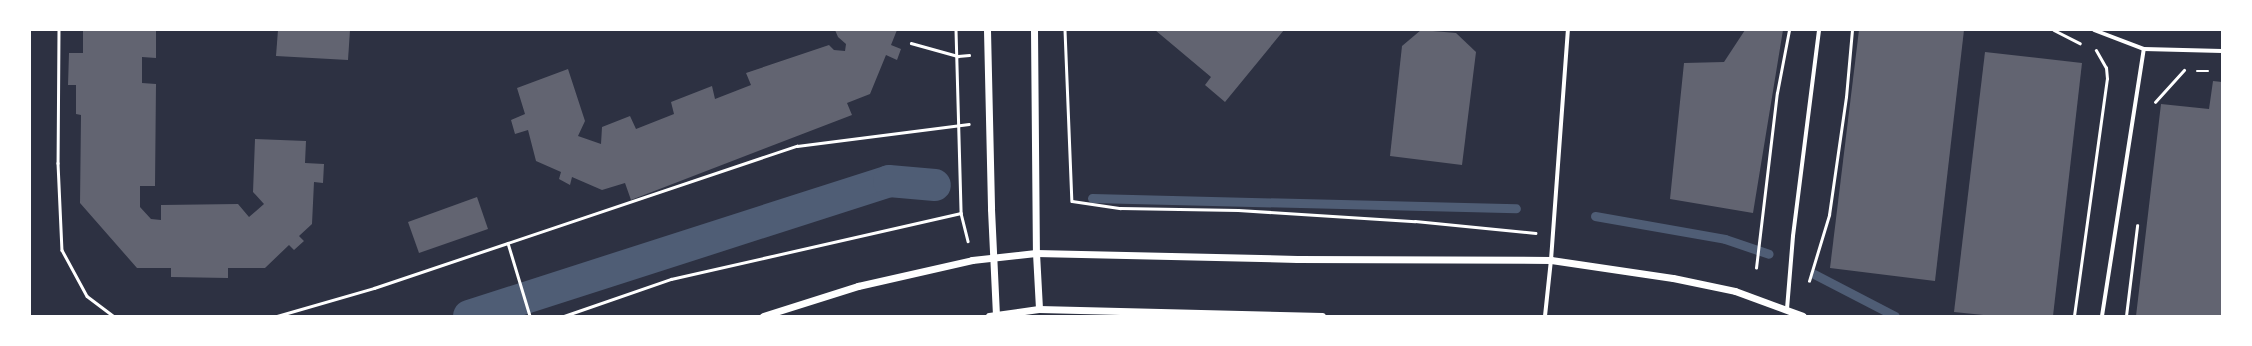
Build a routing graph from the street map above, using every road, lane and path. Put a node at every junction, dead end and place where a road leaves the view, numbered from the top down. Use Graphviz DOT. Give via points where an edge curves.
graph roads {
  1 [pos="59,30"];
  2 [pos="956,30"];
  3 [pos="987,30"];
  4 [pos="1034,30"];
  5 [pos="1065,30"];
  6 [pos="1568,30"];
  7 [pos="1789,30"];
  8 [pos="1819,30"];
  9 [pos="1852,30"];
  10 [pos="2094,30"];
  11 [pos="911,43"];
  12 [pos="2144,48"];
  13 [pos="2095,49"];
  14 [pos="2222,51"];
  15 [pos="958,56"];
  16 [pos="2184,70"];
  17 [pos="2154,104"];
  18 [pos="960,125"];
  19 [pos="2137,221"];
  20 [pos="1553,234"];
  21 [pos="508,243"];
  22 [pos="1036,252"];
  23 [pos="993,257"];
  24 [pos="1551,260"];
  25 [pos="1756,268"];
  26 [pos="1808,285"];
  27 [pos="1039,309"];
  28 [pos="1787,309"];
  29 [pos="114,316"];
  30 [pos="277,316"];
  31 [pos="530,316"];
  32 [pos="564,316"];
  33 [pos="763,316"];
  34 [pos="993,316"];
  35 [pos="1322,316"];
  36 [pos="1546,316"];
  37 [pos="1803,316"];
  38 [pos="2074,316"];
  39 [pos="2102,316"];
  40 [pos="2126,316"];
  1 -- 29 [label="path" via="58,163 62,250 87,296"];
  2 -- 15 [label="path"];
  3 -- 23 [label="street"];
  4 -- 22 [label="street"];
  5 -- 20 [label="path" via="1072,201 1120,208 1238,210 1414,221"];
  6 -- 20 [label="street"];
  7 -- 25 [label="path" via="1777,93"];
  8 -- 28 [label="street" via="1793,236"];
  9 -- 26 [label="path" via="1846,97 1829,215"];
  10 -- 12 [label="street"];
  11 -- 15 [label="path"];
  12 -- 14 [label="street"];
  12 -- 39 [label="street"];
  13 -- 38 [label="path" via="2106,68 2107,79"];
  15 -- 18 [label="path"];
  16 -- 17 [label="path"];
  18 -- 21 [label="path" via="797,146"];
  18 -- 32 [label="path" via="961,213 670,279"];
  19 -- 40 [label="path"];
  20 -- 24 [label="street"];
  21 -- 30 [label="path" via="374,288"];
  21 -- 31 [label="path"];
  22 -- 23 [label="street"];
  22 -- 24 [label="street" via="1290,259"];
  22 -- 27 [label="street"];
  23 -- 33 [label="street" via="858,286"];
  23 -- 34 [label="street"];
  24 -- 28 [label="street" via="1712,286"];
  24 -- 36 [label="street"];
  27 -- 34 [label="street"];
  27 -- 35 [label="street"];
  28 -- 37 [label="street"];
}
